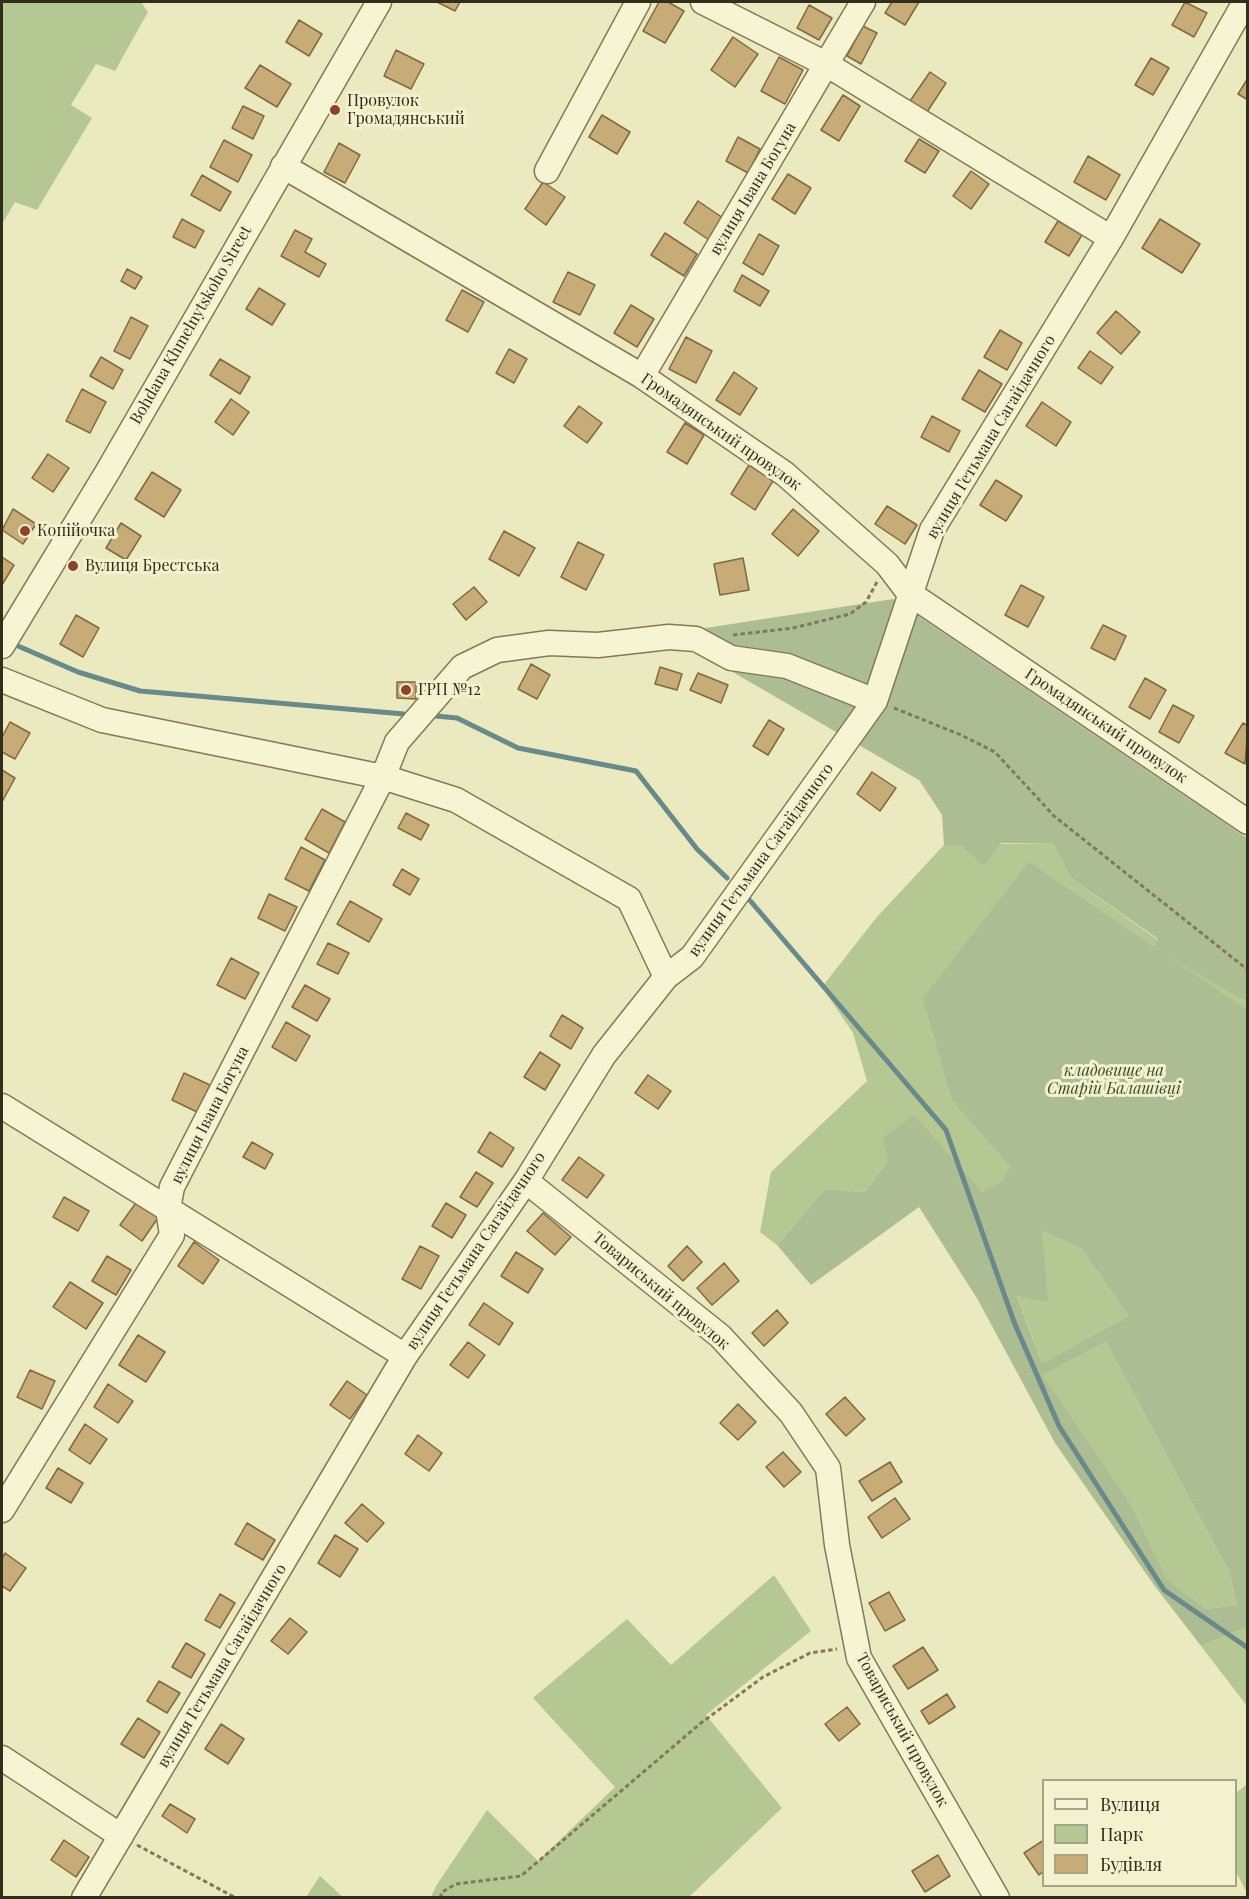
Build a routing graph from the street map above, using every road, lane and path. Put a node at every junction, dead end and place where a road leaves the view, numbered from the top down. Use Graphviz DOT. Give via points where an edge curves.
graph roads {
  1 [pos="379,2"];
  2 [pos="638,2"];
  3 [pos="703,2"];
  4 [pos="863,2"];
  5 [pos="1245,2"];
  6 [pos="826,64"];
  7 [pos="283,166"];
  8 [pos="547,171"];
  9 [pos="1111,238"];
  10 [pos="642,376"];
  11 [pos="887,564"];
  12 [pos="909,593"];
  13 [pos="728,636"];
  14 [pos="2,646"];
  15 [pos="2,680"];
  16 [pos="875,701"];
  17 [pos="383,777"];
  18 [pos="1248,822"];
  19 [pos="1248,970"];
  20 [pos="666,977"];
  21 [pos="2,1106"];
  22 [pos="526,1181"];
  23 [pos="168,1209"];
  24 [pos="405,1356"];
  25 [pos="2,1510"];
  26 [pos="859,1658"];
  27 [pos="2,1758"];
  28 [pos="122,1836"];
  29 [pos="84,1898"];
  30 [pos="237,1898"];
  31 [pos="440,1898"];
  32 [pos="997,1898"];
  1 -- 7 [label="street, Bohdana Khmelnytskoho Street"];
  2 -- 8 [label="street"];
  3 -- 6 [label="street"];
  4 -- 6 [label="street, вулиця Івана Богуна"];
  5 -- 9 [label="street, вулиця Гетьмана Сагайдачного"];
  6 -- 9 [label="street"];
  6 -- 10 [label="street, вулиця Івана Богуна"];
  7 -- 10 [label="street, Громадянський провулок"];
  7 -- 14 [label="street, Bohdana Khmelnytskoho Street" via="108,471"];
  9 -- 12 [label="street, вулиця Гетьмана Сагайдачного" via="932,530"];
  10 -- 11 [label="street, Громадянський провулок" via="785,474"];
  11 -- 12 [label="street, Громадянський провулок"];
  11 -- 13 [label="path" via="866,602 850,614 793,628"];
  12 -- 16 [label="street, вулиця Гетьмана Сагайдачного"];
  12 -- 18 [label="street, Громадянський провулок"];
  15 -- 17 [label="street" via="102,720"];
  16 -- 17 [label="street" via="787,666 731,658 696,639 669,637 597,645 549,643 497,650 462,667 397,742"];
  16 -- 19 [label="path" via="995,752 1054,816"];
  16 -- 20 [label="street, вулиця Гетьмана Сагайдачного" via="718,924 692,957"];
  17 -- 20 [label="street" via="456,800 629,899"];
  17 -- 23 [label="street, вулиця Івана Богуна" via="172,1187"];
  20 -- 22 [label="street, вулиця Гетьмана Сагайдачного" via="604,1055"];
  21 -- 23 [label="street"];
  22 -- 24 [label="street, вулиця Гетьмана Сагайдачного"];
  22 -- 26 [label="street, Товариський провулок" via="720,1336 797,1422 828,1468 837,1545"];
  23 -- 24 [label="street"];
  23 -- 25 [label="street, вулиця Івана Богуна" via="172,1235"];
  24 -- 28 [label="street, вулиця Гетьмана Сагайдачного"];
  26 -- 31 [label="path" via="838,1649 810,1653 763,1677 521,1875 456,1884 442,1892"];
  26 -- 32 [label="street, Товариський провулок"];
  27 -- 28 [label="street"];
  28 -- 29 [label="street, вулиця Гетьмана Сагайдачного"];
  28 -- 30 [label="path"];
}
